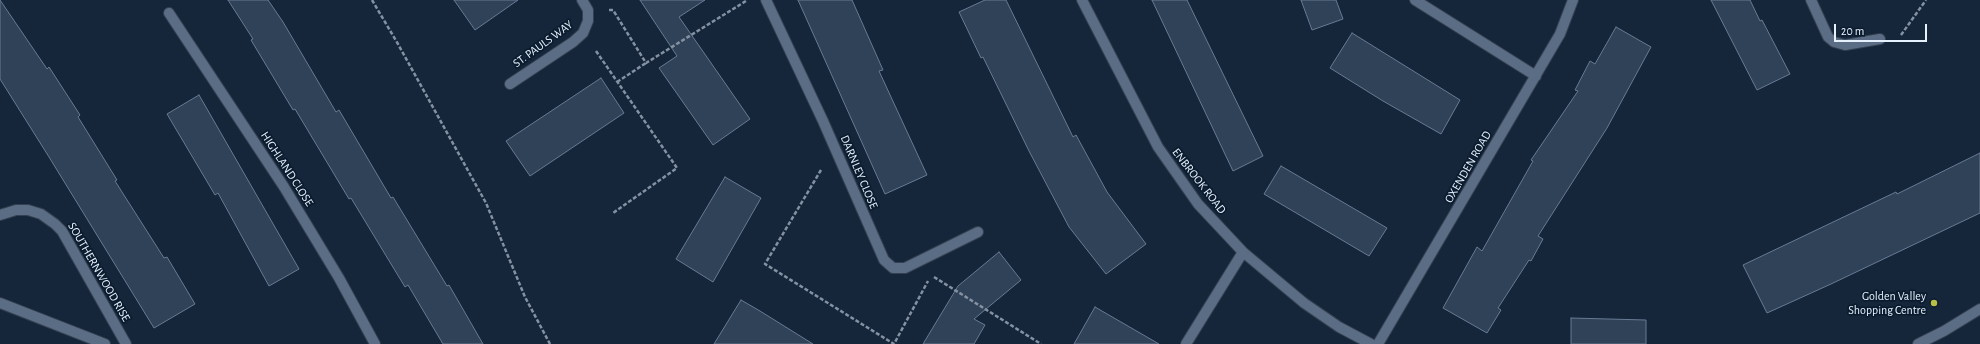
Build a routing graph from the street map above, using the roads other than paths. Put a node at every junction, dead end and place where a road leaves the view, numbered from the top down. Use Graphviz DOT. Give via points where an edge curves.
graph roads {
  1 [pos="766,0"];
  2 [pos="1082,0"];
  3 [pos="1415,0"];
  4 [pos="1573,0"];
  5 [pos="1811,0"];
  6 [pos="584,2"];
  7 [pos="169,13"];
  8 [pos="1880,39"];
  9 [pos="1536,76"];
  10 [pos="510,84"];
  11 [pos="0,215"];
  12 [pos="978,232"];
  13 [pos="1243,252"];
  14 [pos="0,303"];
  15 [pos="1980,309"];
  16 [pos="105,344"];
  17 [pos="126,344"];
  18 [pos="375,344"];
  19 [pos="1186,344"];
  20 [pos="1371,344"];
  21 [pos="1378,344"];
  22 [pos="1918,344"];
  1 -- 12 [label="street, DARNLEY CLOSE" via="884,260 893,268 905,268"];
  2 -- 13 [label="street, ENBROOK ROAD" via="1158,148 1198,204"];
  3 -- 9 [label="street"];
  4 -- 9 [label="street, OXENDEN ROAD" via="1560,34"];
  5 -- 8 [label="street" via="1828,37 1834,42 1845,46"];
  6 -- 10 [label="street, ST. PAULS WAY" via="588,10 588,21 583,33"];
  7 -- 18 [label="street, HIGHLAND CLOSE" via="284,187"];
  9 -- 21 [label="street, OXENDEN ROAD"];
  11 -- 17 [label="street, SOUTHERNWOOD RISE" via="16,210 28,210 41,214 62,231"];
  13 -- 19 [label="street"];
  13 -- 20 [label="street, ENBROOK ROAD" via="1304,303 1339,327"];
  14 -- 16 [label="street"];
  15 -- 22 [label="street"];
}
